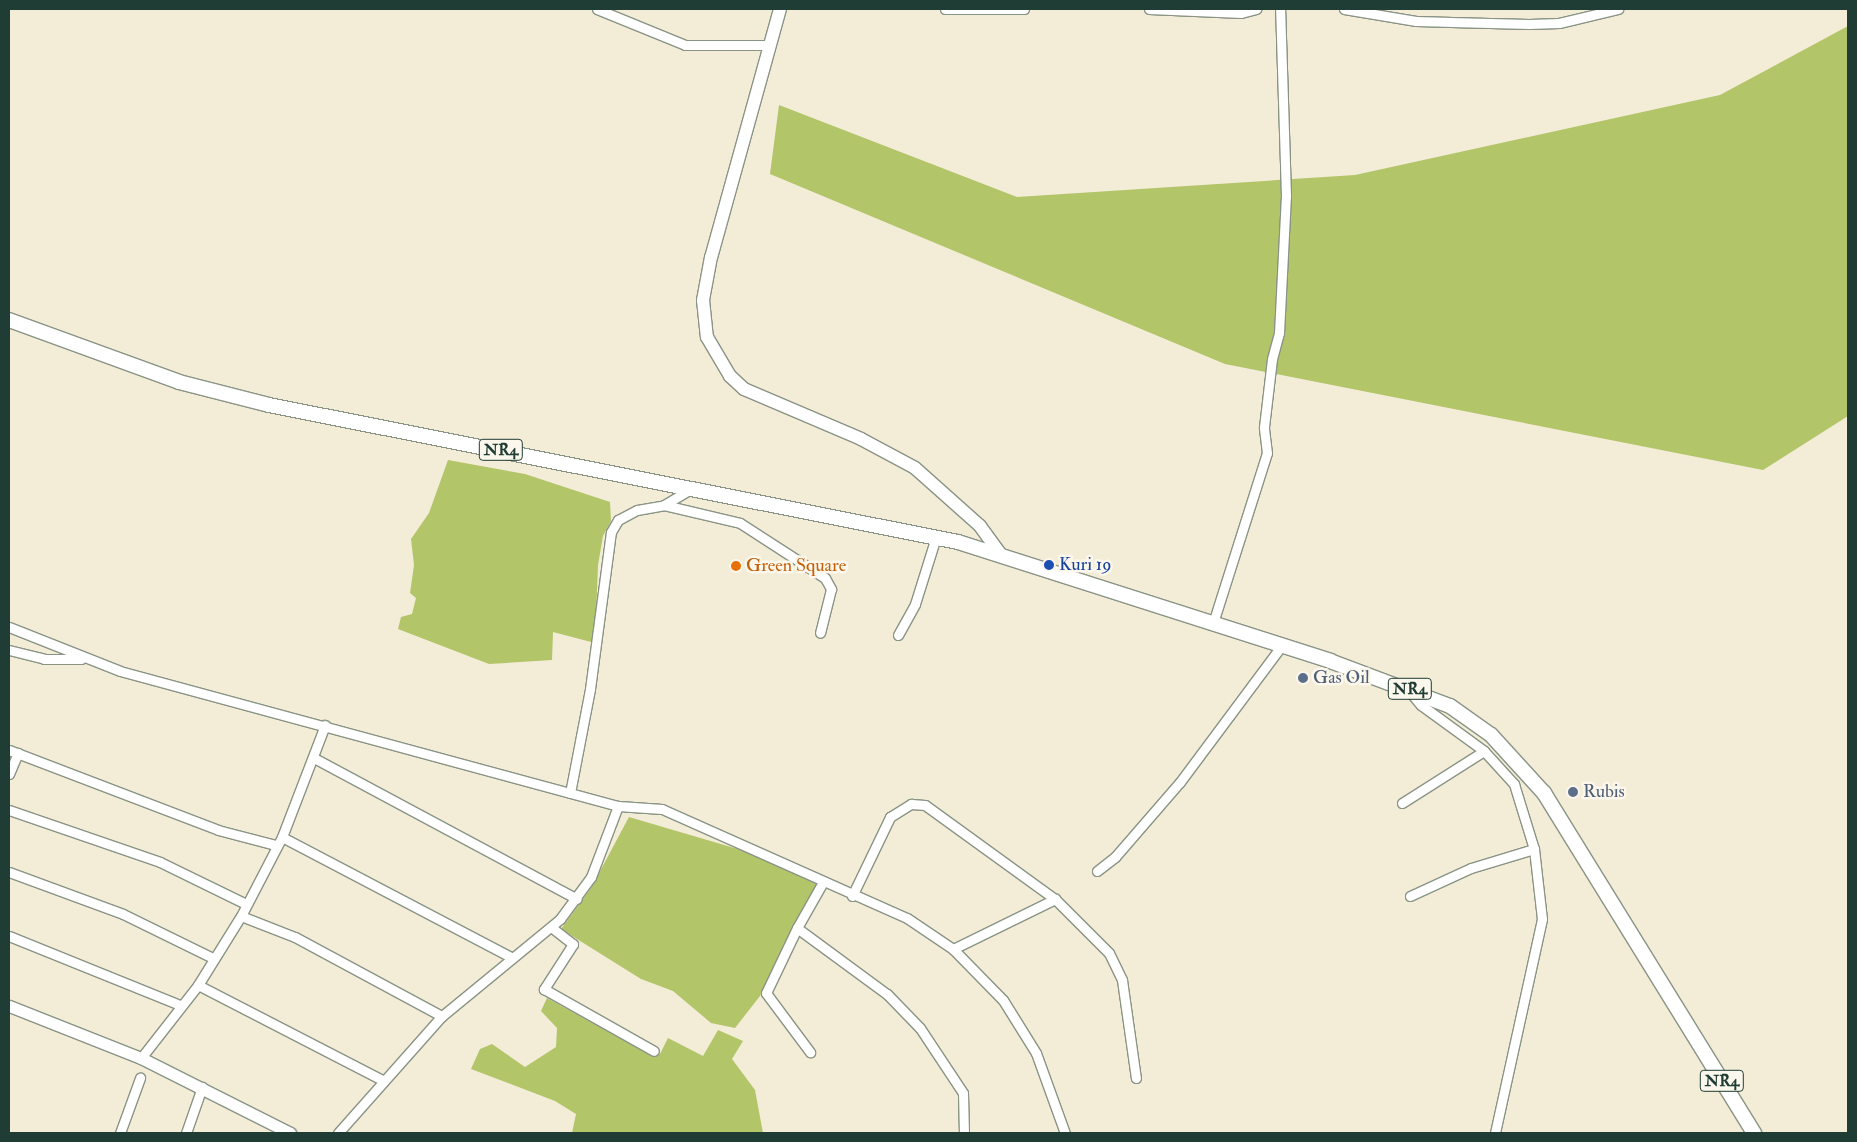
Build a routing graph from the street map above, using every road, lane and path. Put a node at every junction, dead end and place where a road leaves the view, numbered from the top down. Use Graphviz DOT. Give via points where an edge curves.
graph roads {
  1 [pos="597,9"];
  2 [pos="780,9"];
  3 [pos="945,9"];
  4 [pos="1024,9"];
  5 [pos="1149,9"];
  6 [pos="1256,9"];
  7 [pos="1280,9"];
  8 [pos="1344,9"];
  9 [pos="1618,9"];
  10 [pos="768,45"];
  11 [pos="9,320"];
  12 [pos="686,492"];
  13 [pos="664,506"];
  14 [pos="936,537"];
  15 [pos="1001,555"];
  16 [pos="1213,623"];
  17 [pos="9,627"];
  18 [pos="820,633"];
  19 [pos="898,635"];
  20 [pos="1282,645"];
  21 [pos="9,650"];
  22 [pos="81,659"];
  23 [pos="1406,688"];
  24 [pos="325,725"];
  25 [pos="1484,751"];
  26 [pos="13,752"];
  27 [pos="314,758"];
  28 [pos="9,774"];
  29 [pos="570,793"];
  30 [pos="1402,803"];
  31 [pos="618,806"];
  32 [pos="9,810"];
  33 [pos="282,837"];
  34 [pos="276,845"];
  35 [pos="1534,849"];
  36 [pos="1097,871"];
  37 [pos="9,872"];
  38 [pos="823,882"];
  39 [pos="852,896"];
  40 [pos="1410,896"];
  41 [pos="577,898"];
  42 [pos="1055,899"];
  43 [pos="246,904"];
  44 [pos="241,916"];
  45 [pos="551,927"];
  46 [pos="797,928"];
  47 [pos="9,936"];
  48 [pos="953,949"];
  49 [pos="213,958"];
  50 [pos="512,958"];
  51 [pos="198,985"];
  52 [pos="180,1005"];
  53 [pos="9,1006"];
  54 [pos="442,1016"];
  55 [pos="654,1051"];
  56 [pos="810,1052"];
  57 [pos="141,1058"];
  58 [pos="140,1078"];
  59 [pos="1136,1078"];
  60 [pos="384,1081"];
  61 [pos="202,1087"];
  62 [pos="120,1133"];
  63 [pos="186,1133"];
  64 [pos="290,1133"];
  65 [pos="338,1133"];
  66 [pos="964,1133"];
  67 [pos="1065,1133"];
  68 [pos="1495,1133"];
  69 [pos="1754,1133"];
  1 -- 10 [label="street" via="685,45"];
  2 -- 10 [label="main road"];
  3 -- 4 [label="street"];
  5 -- 6 [label="street" via="1241,13"];
  7 -- 16 [label="street" via="1286,196 1279,333 1272,359 1264,427 1267,453"];
  8 -- 9 [label="street" via="1416,21 1529,24 1558,23"];
  10 -- 15 [label="main road" via="707,277 703,318 714,354 730,376 760,398 856,436 923,474 980,526"];
  11 -- 12 [label="highway, NR4" via="218,393"];
  12 -- 13 [label="street"];
  12 -- 14 [label="highway, NR4"];
  13 -- 18 [label="street" via="740,523 825,578 831,589"];
  13 -- 29 [label="street" via="637,510 618,520 606,544 590,689"];
  14 -- 15 [label="highway, NR4"];
  14 -- 19 [label="street" via="915,604"];
  15 -- 16 [label="highway, NR4"];
  16 -- 20 [label="highway, NR4"];
  17 -- 22 [label="street"];
  20 -- 23 [label="highway, NR4"];
  20 -- 36 [label="street" via="1180,782 1115,858"];
  21 -- 22 [label="street" via="44,659"];
  22 -- 24 [label="street"];
  23 -- 25 [label="street" via="1421,705"];
  23 -- 69 [label="highway, NR4" via="1469,718 1527,771"];
  24 -- 27 [label="street"];
  24 -- 29 [label="street"];
  25 -- 30 [label="street"];
  25 -- 35 [label="street" via="1518,790"];
  26 -- 28 [label="street"];
  26 -- 34 [label="street" via="218,830"];
  27 -- 33 [label="street"];
  27 -- 41 [label="street"];
  29 -- 31 [label="street"];
  31 -- 38 [label="street" via="646,805 682,816"];
  31 -- 41 [label="street" via="591,877"];
  32 -- 43 [label="street" via="160,862"];
  33 -- 34 [label="street"];
  33 -- 50 [label="street"];
  34 -- 43 [label="street"];
  35 -- 40 [label="street" via="1471,868"];
  35 -- 68 [label="street" via="1542,920"];
  37 -- 49 [label="street" via="116,911"];
  38 -- 39 [label="street"];
  38 -- 46 [label="street"];
  39 -- 42 [label="street" via="890,817 915,802 965,832"];
  39 -- 48 [label="street" via="907,918"];
  41 -- 45 [label="street"];
  42 -- 48 [label="street"];
  42 -- 59 [label="street" via="1116,964"];
  43 -- 44 [label="street"];
  44 -- 49 [label="street"];
  44 -- 54 [label="street" via="295,938"];
  45 -- 50 [label="street"];
  45 -- 55 [label="street" via="574,944 544,989"];
  46 -- 56 [label="street" via="766,993"];
  46 -- 66 [label="street" via="887,994 920,1028 963,1093"];
  47 -- 52 [label="street"];
  48 -- 67 [label="street" via="1003,1000 1036,1052"];
  49 -- 51 [label="street"];
  50 -- 54 [label="street"];
  51 -- 52 [label="street"];
  51 -- 60 [label="street"];
  52 -- 57 [label="street"];
  53 -- 57 [label="street"];
  54 -- 60 [label="street"];
  57 -- 61 [label="street"];
  58 -- 62 [label="street"];
  60 -- 65 [label="street"];
  61 -- 63 [label="street"];
  61 -- 64 [label="street"];
}
